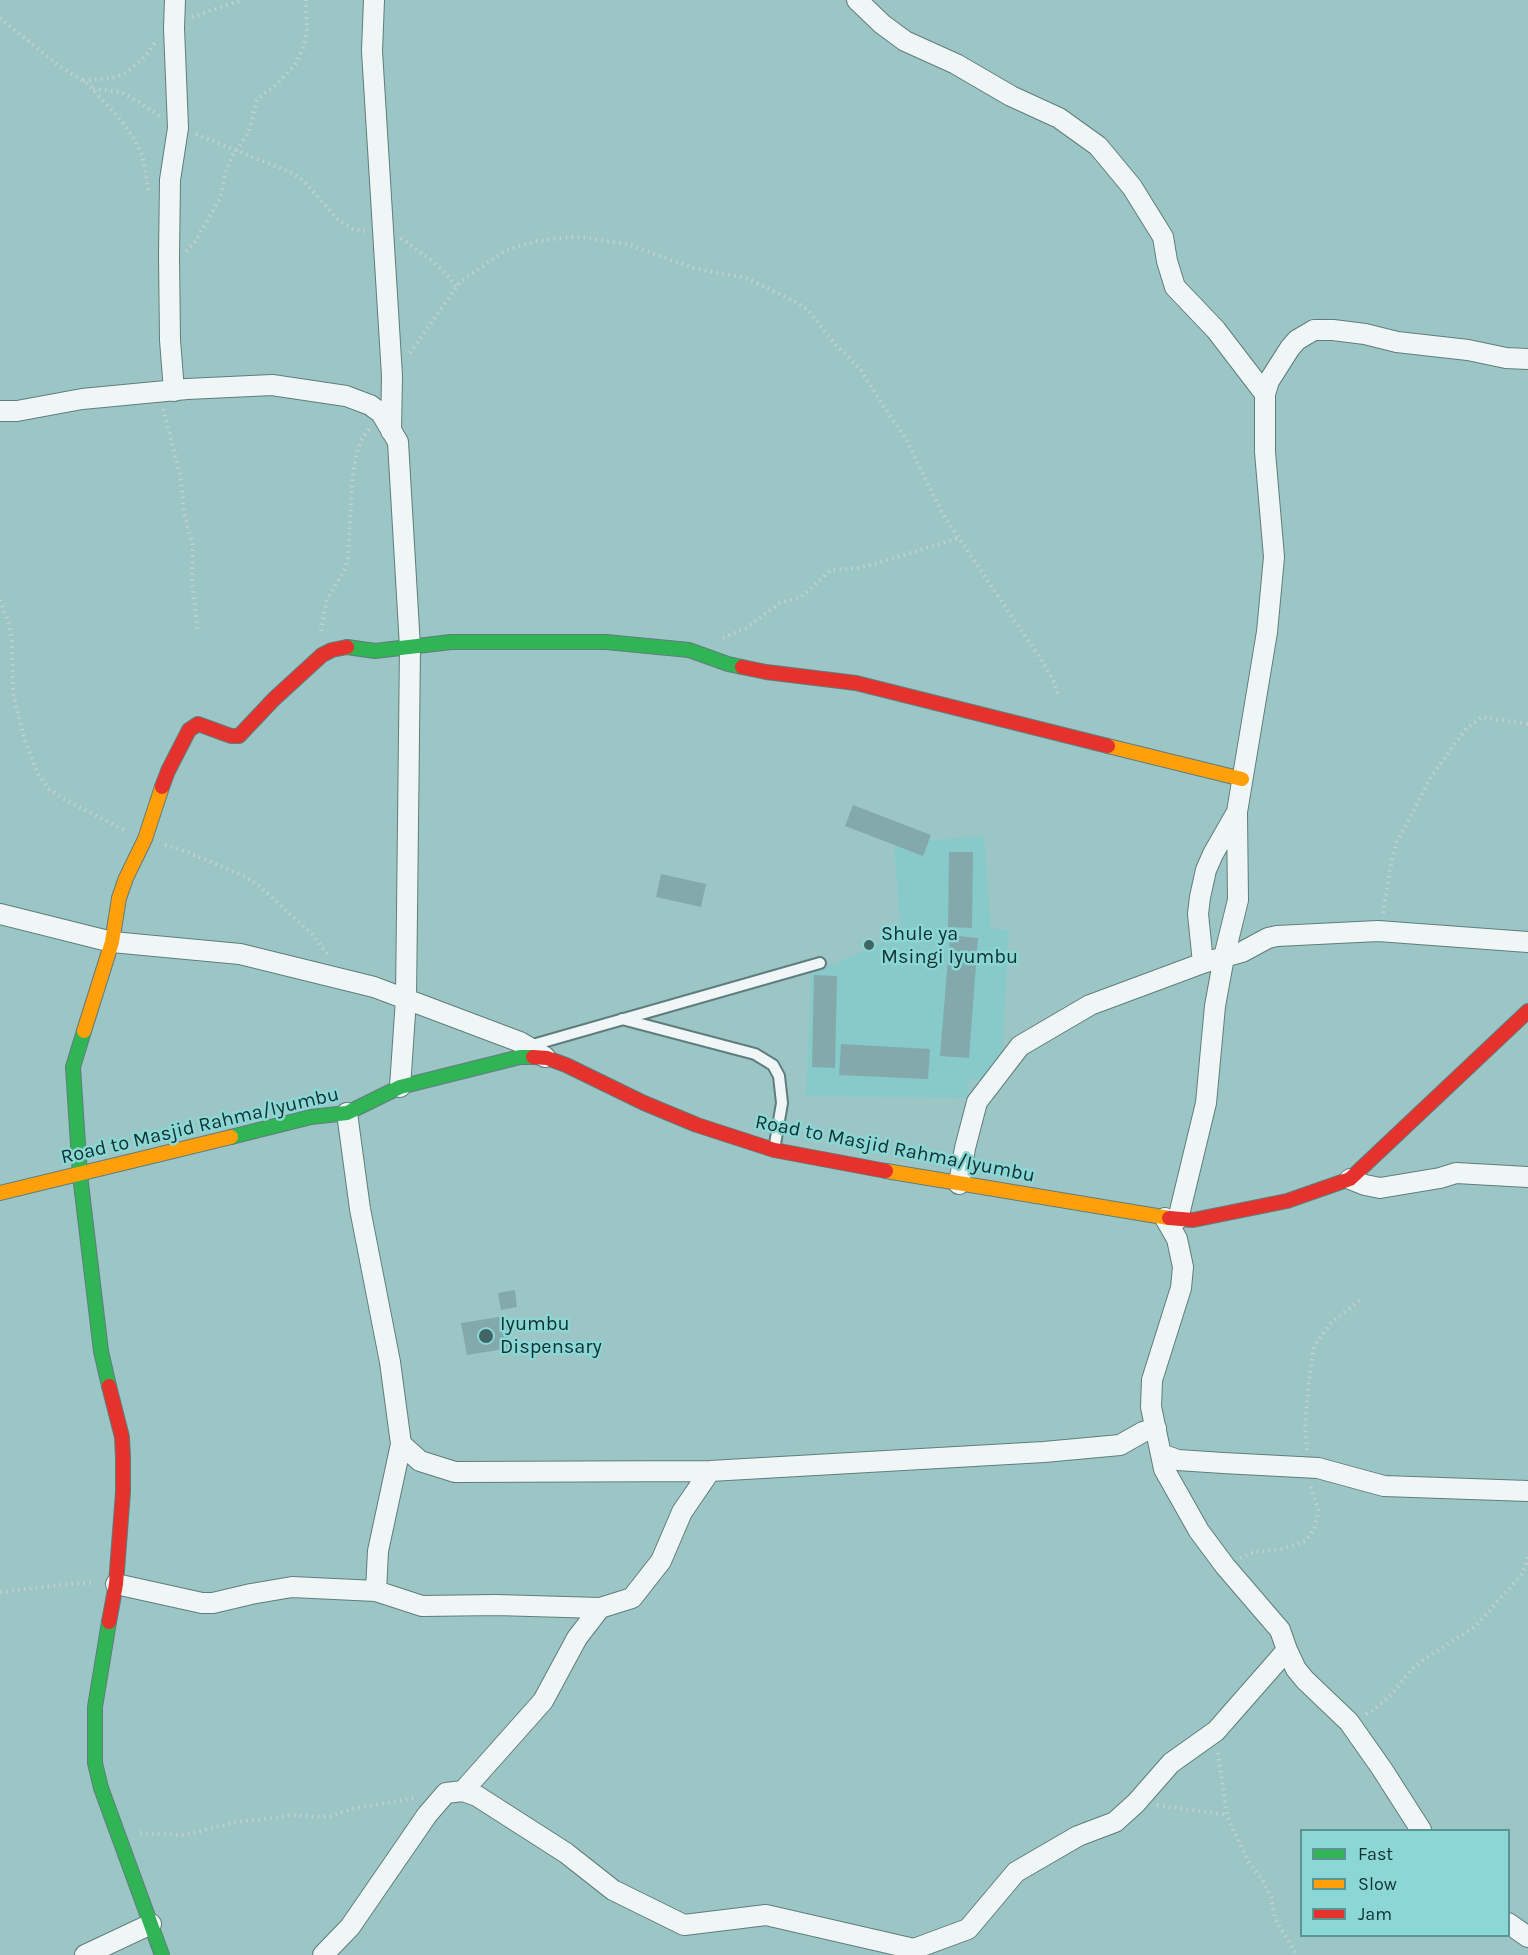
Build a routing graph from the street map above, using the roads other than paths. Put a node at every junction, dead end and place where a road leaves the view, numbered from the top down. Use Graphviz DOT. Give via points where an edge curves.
graph roads {
  1 [pos="175,0"];
  2 [pos="374,0"];
  3 [pos="857,0"];
  4 [pos="1528,359"];
  5 [pos="167,392"];
  6 [pos="1265,394"];
  7 [pos="0,411"];
  8 [pos="392,431"];
  9 [pos="411,647"];
  10 [pos="1242,779"];
  11 [pos="1237,812"];
  12 [pos="0,914"];
  13 [pos="112,942"];
  14 [pos="1528,942"];
  15 [pos="1224,957"];
  16 [pos="820,963"];
  17 [pos="1203,963"];
  18 [pos="406,999"];
  19 [pos="1528,1011"];
  20 [pos="622,1019"];
  21 [pos="529,1046"];
  22 [pos="547,1058"];
  23 [pos="400,1087"];
  24 [pos="347,1113"];
  25 [pos="774,1150"];
  26 [pos="80,1175"];
  27 [pos="1528,1177"];
  28 [pos="1350,1179"];
  29 [pos="959,1184"];
  30 [pos="0,1193"];
  31 [pos="1172,1219"];
  32 [pos="1156,1428"];
  33 [pos="401,1444"];
  34 [pos="1161,1454"];
  35 [pos="710,1471"];
  36 [pos="1528,1491"];
  37 [pos="116,1584"];
  38 [pos="376,1591"];
  39 [pos="600,1608"];
  40 [pos="1287,1650"];
  41 [pos="454,1792"];
  42 [pos="1420,1829"];
  43 [pos="151,1924"];
  44 [pos="1510,1924"];
  45 [pos="1528,1937"];
  46 [pos="923,1952"];
  47 [pos="85,1955"];
  48 [pos="162,1955"];
  49 [pos="323,1955"];
  1 -- 5 [label="street" via="178,128 170,180"];
  2 -- 8 [label="street" via="372,51"];
  3 -- 6 [label="street" via="905,41 1059,118 1098,146 1132,187 1163,237 1175,287 1216,330"];
  4 -- 6 [label="street" via="1314,330 1290,348"];
  5 -- 7 [label="street"];
  5 -- 8 [label="street" via="272,385 346,396 381,413"];
  6 -- 10 [label="street" via="1265,452 1274,557 1267,632"];
  8 -- 9 [label="street" via="398,441"];
  9 -- 10 [label="street" via="518,641 606,642 680,649 766,672 856,682"];
  9 -- 13 [label="street" via="332,650 274,699 239,736 198,724 189,729 126,878"];
  9 -- 18 [label="street"];
  10 -- 11 [label="street"];
  11 -- 15 [label="street" via="1238,900"];
  11 -- 17 [label="street" via="1206,870 1198,914"];
  12 -- 13 [label="street"];
  13 -- 18 [label="street" via="240,954 374,987"];
  13 -- 26 [label="street" via="73,1067"];
  14 -- 15 [label="street" via="1378,931 1277,936"];
  15 -- 17 [label="street"];
  15 -- 31 [label="street" via="1206,1103"];
  16 -- 20 [label="lane"];
  17 -- 29 [label="street" via="1090,1005 1020,1046 977,1102"];
  18 -- 21 [label="street"];
  18 -- 23 [label="street"];
  19 -- 28 [label="street, Road to Masjid Rahma/Iyumbu"];
  20 -- 21 [label="lane"];
  20 -- 25 [label="lane" via="755,1054 773,1065 779,1076 782,1103"];
  21 -- 22 [label="street"];
  22 -- 23 [label="street, Road to Masjid Rahma/Iyumbu" via="520,1057"];
  22 -- 25 [label="street, Road to Masjid Rahma/Iyumbu" via="697,1125"];
  23 -- 24 [label="street, Road to Masjid Rahma/Iyumbu"];
  24 -- 26 [label="street, Road to Masjid Rahma/Iyumbu" via="311,1117"];
  24 -- 33 [label="street"];
  25 -- 29 [label="street, Road to Masjid Rahma/Iyumbu"];
  26 -- 30 [label="street, Road to Masjid Rahma/Iyumbu"];
  26 -- 37 [label="street" via="103,1360 122,1437 123,1492"];
  27 -- 28 [label="street" via="1456,1173 1380,1188"];
  28 -- 31 [label="street, Road to Masjid Rahma/Iyumbu" via="1287,1201 1193,1220"];
  29 -- 31 [label="street, Road to Masjid Rahma/Iyumbu"];
  31 -- 32 [label="street" via="1183,1267 1181,1288 1152,1380 1151,1407"];
  32 -- 34 [label="street"];
  32 -- 35 [label="street" via="1120,1445"];
  33 -- 35 [label="street" via="420,1461 455,1472"];
  33 -- 38 [label="street" via="378,1551"];
  34 -- 36 [label="street" via="1178,1460 1222,1464 1318,1468 1384,1486"];
  34 -- 40 [label="street" via="1164,1469 1199,1531 1273,1619"];
  35 -- 39 [label="street" via="682,1512 662,1561 632,1598"];
  37 -- 38 [label="street" via="202,1603 292,1587"];
  37 -- 43 [label="street" via="95,1707 95,1763"];
  38 -- 39 [label="street" via="422,1606"];
  39 -- 41 [label="street" via="577,1638 543,1701"];
  40 -- 42 [label="street" via="1300,1675 1349,1722"];
  40 -- 46 [label="street" via="1216,1731 1171,1763 1115,1822 1078,1836 1016,1872 968,1929"];
  41 -- 46 [label="street" via="477,1796 566,1853 613,1890 684,1925 766,1915"];
  41 -- 49 [label="street" via="427,1815 350,1927"];
  43 -- 47 [label="street"];
  43 -- 48 [label="street"];
  44 -- 45 [label="street"];
}
